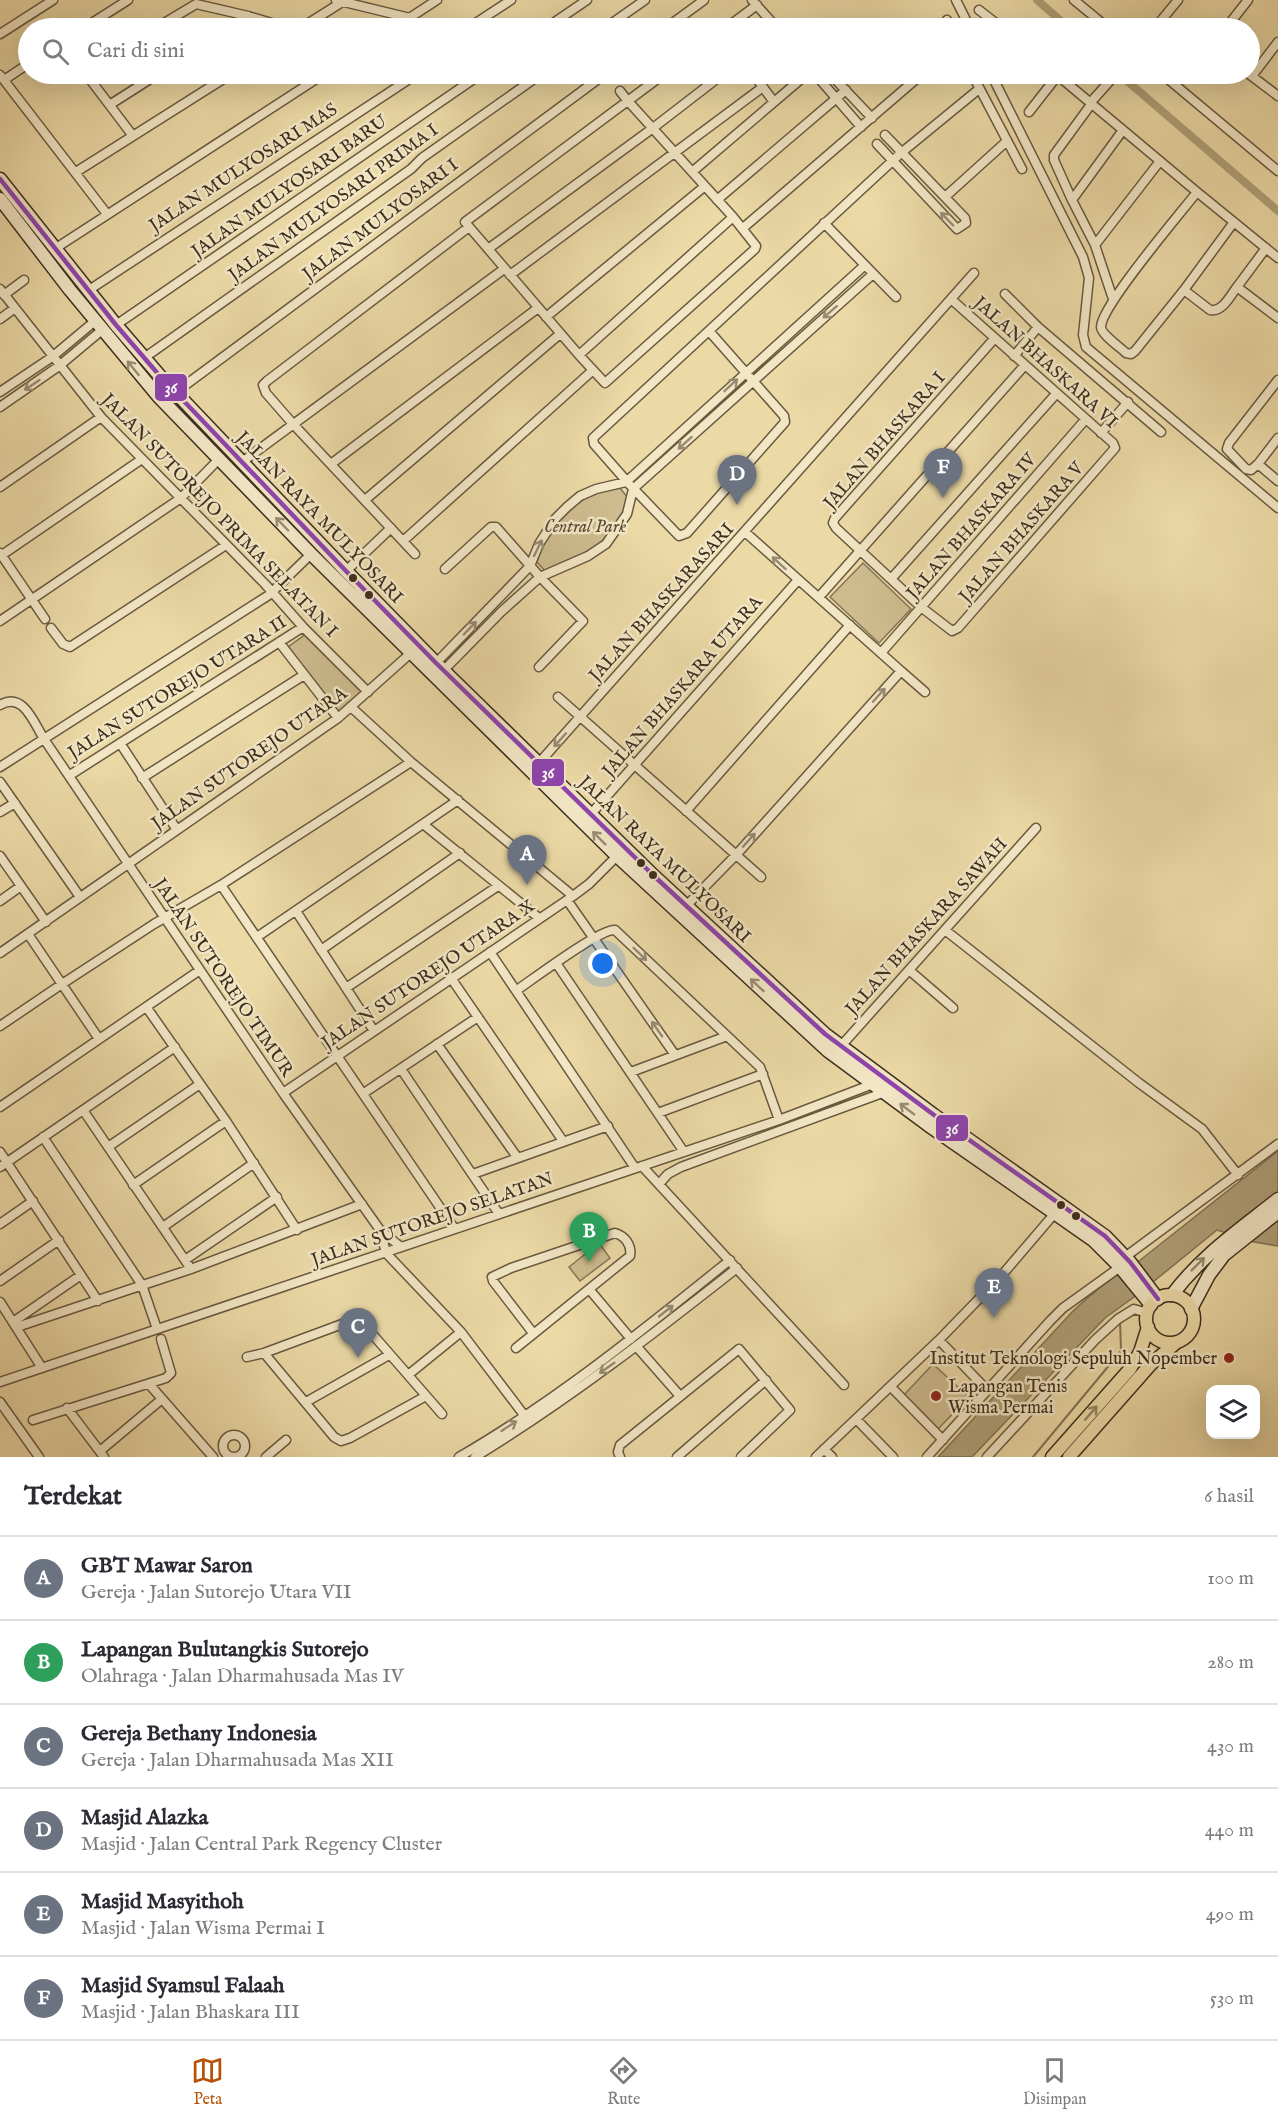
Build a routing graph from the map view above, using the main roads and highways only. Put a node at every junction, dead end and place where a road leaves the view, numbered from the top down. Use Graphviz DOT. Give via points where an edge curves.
graph roads {
  1 [pos="0,179"];
  2 [pos="0,200"];
  3 [pos="189,406"];
  4 [pos="177,418"];
  5 [pos="328,561"];
  6 [pos="567,799"];
  7 [pos="711,935"];
  8 [pos="723,947"];
  9 [pos="931,1120"];
  10 [pos="1278,1199"];
  11 [pos="1278,1212"];
  12 [pos="1233,1241"];
  13 [pos="1124,1264"];
  14 [pos="1172,1295"];
  15 [pos="1150,1300"];
  16 [pos="1191,1309"];
  17 [pos="1148,1327"];
  18 [pos="1177,1342"];
  19 [pos="1052,1457"];
  20 [pos="1069,1457"];
  1 -- 3 [label="main road, JALAN RAYA MULYOSARI" via="116,325"];
  4 -- 2 [label="main road, JALAN RAYA MULYOSARI, one-way"];
  3 -- 4 [label="main road"];
  3 -- 5 [label="main road, JALAN RAYA MULYOSARI"];
  5 -- 4 [label="main road, JALAN RAYA MULYOSARI, one-way" via="311,554"];
  5 -- 6 [label="main road, JALAN RAYA MULYOSARI" via="412,652"];
  5 -- 6 [label="main road, JALAN RAYA MULYOSARI" via="346,572 539,763"];
  7 -- 6 [label="main road, JALAN RAYA MULYOSARI, one-way" via="617,856"];
  6 -- 7 [label="main road, JALAN RAYA MULYOSARI" via="591,814 687,905"];
  7 -- 8 [label="main road, JALAN RAYA MULYOSARI"];
  8 -- 9 [label="main road, JALAN RAYA MULYOSARI"];
  9 -- 8 [label="main road, JALAN RAYA MULYOSARI, one-way" via="828,1051"];
  9 -- 13 [label="main road, JALAN RAYA MULYOSARI"];
  9 -- 13 [label="main road, JALAN RAYA MULYOSARI" via="1101,1234"];
  10 -- 12 [label="main road"];
  11 -- 12 [label="main road"];
  14 -- 12 [label="main road, one-way" via="1196,1265"];
  12 -- 16 [label="main road"];
  13 -- 15 [label="main road, JALAN RAYA MULYOSARI"];
  14 -- 15 [label="main road"];
  14 -- 16 [label="main road" via="1184,1299"];
  15 -- 17 [label="main road"];
  16 -- 18 [label="main road" via="1192,1328"];
  17 -- 18 [label="main road" via="1163,1342"];
  19 -- 17 [label="main road, one-way" via="1130,1369"];
  18 -- 20 [label="main road" via="1151,1364"];
}
